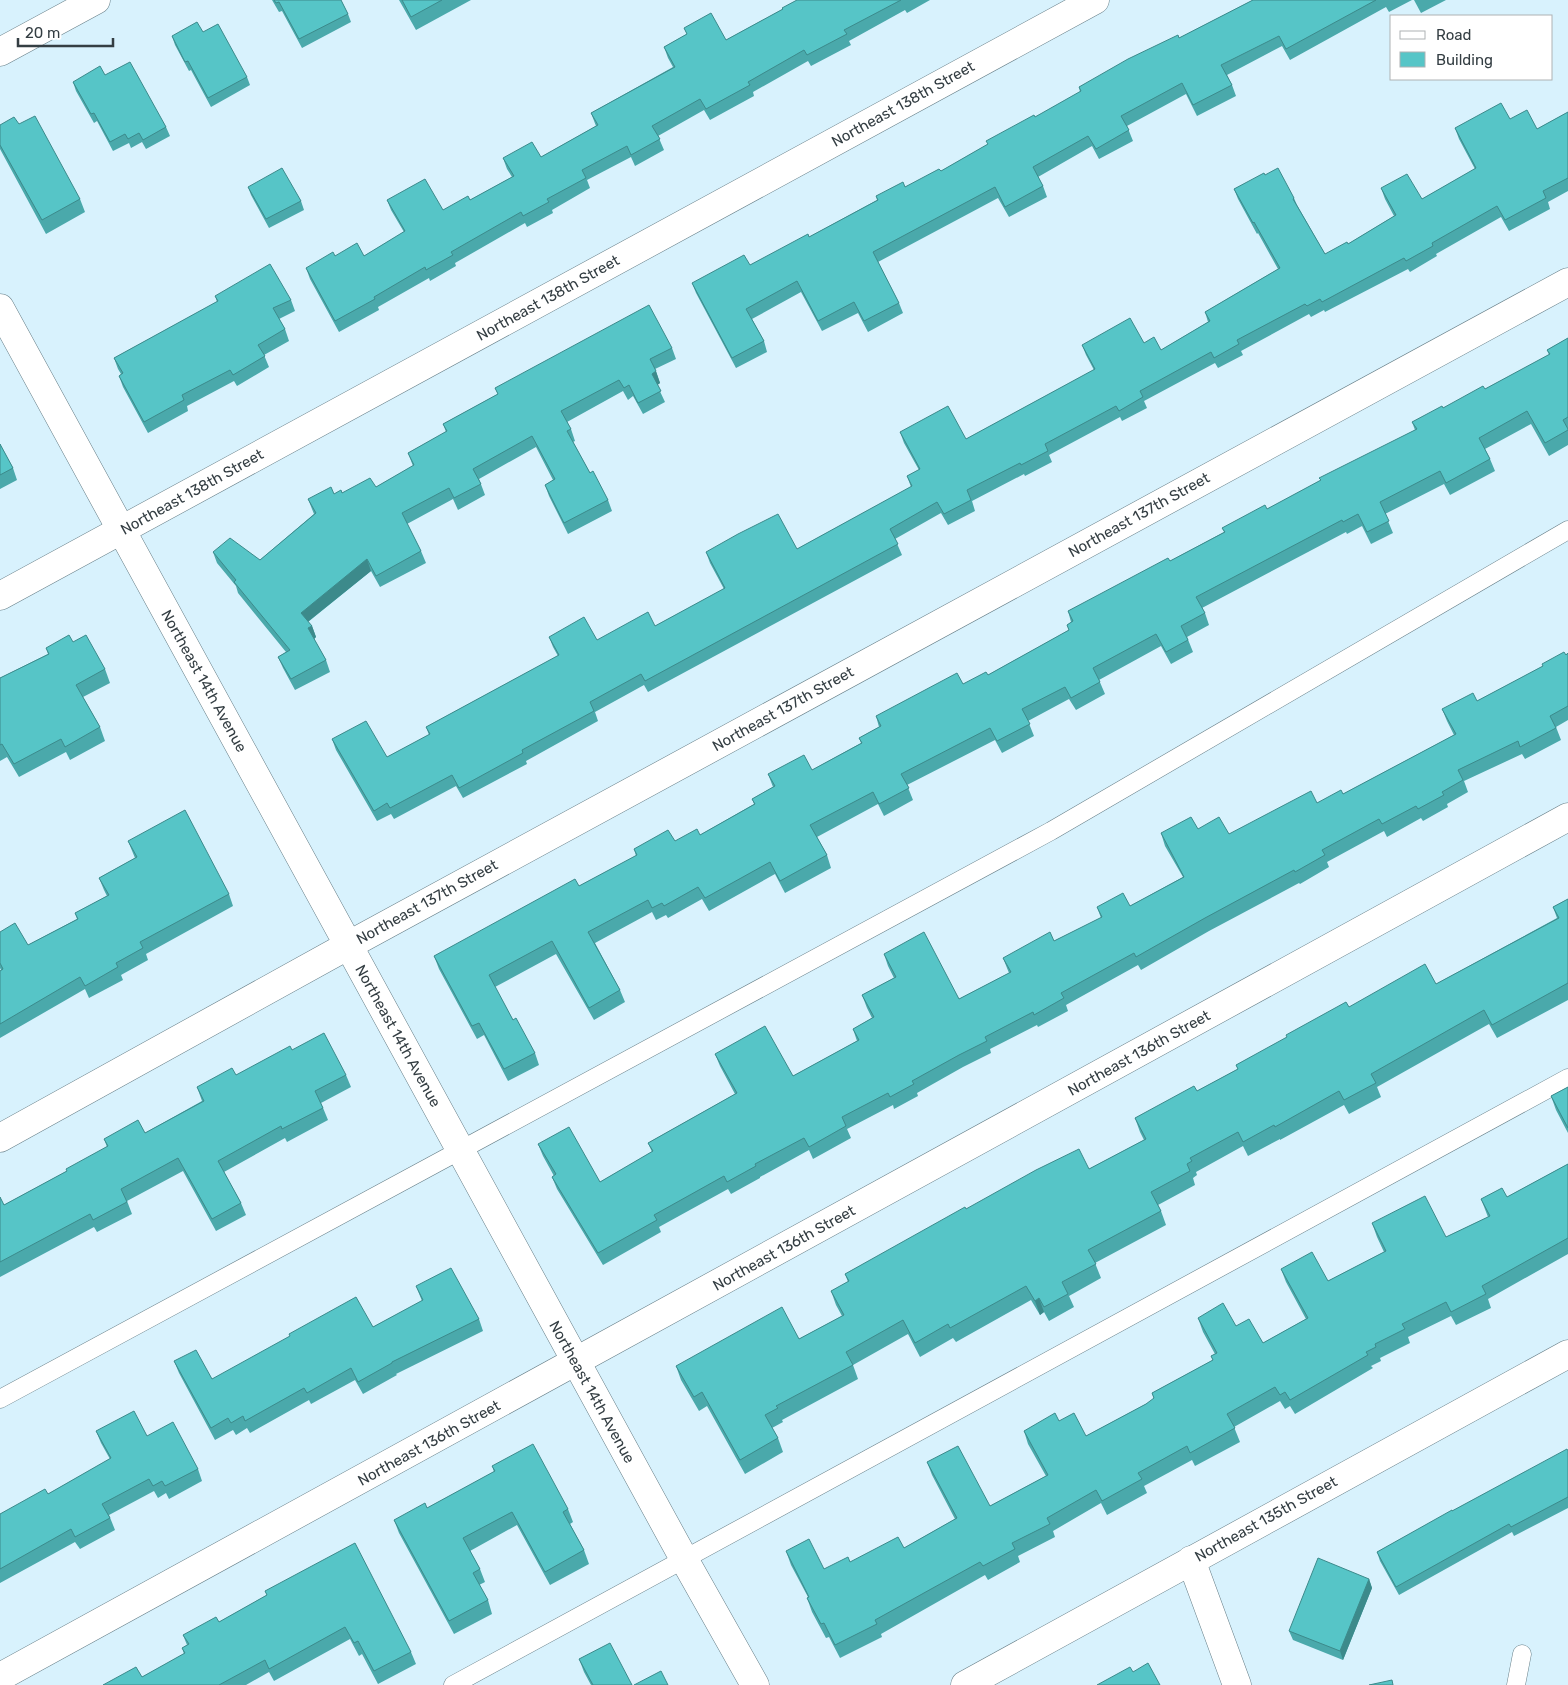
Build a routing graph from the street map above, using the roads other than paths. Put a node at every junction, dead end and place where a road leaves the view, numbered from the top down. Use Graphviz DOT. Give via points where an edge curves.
graph roads {
  1 [pos="96,0"];
  2 [pos="1095,0"];
  3 [pos="0,52"];
  4 [pos="1568,282"];
  5 [pos="0,308"];
  6 [pos="122,530"];
  7 [pos="1568,530"];
  8 [pos="0,596"];
  9 [pos="1568,817"];
  10 [pos="349,945"];
  11 [pos="1568,1078"];
  12 [pos="0,1138"];
  13 [pos="460,1150"];
  14 [pos="1568,1354"];
  15 [pos="576,1362"];
  16 [pos="0,1399"];
  17 [pos="684,1559"];
  18 [pos="1190,1560"];
  19 [pos="1522,1654"];
  20 [pos="0,1677"];
  21 [pos="453,1685"];
  22 [pos="755,1685"];
  23 [pos="965,1685"];
  24 [pos="1237,1685"];
  25 [pos="1516,1685"];
  1 -- 3 [label="street"];
  2 -- 6 [label="street, Northeast 138th Street"];
  4 -- 10 [label="street, Northeast 137th Street"];
  5 -- 6 [label="street, Northeast 14th Avenue"];
  6 -- 8 [label="street, Northeast 138th Street"];
  6 -- 10 [label="street, Northeast 14th Avenue"];
  7 -- 13 [label="lane" via="1051,831"];
  9 -- 15 [label="street, Northeast 136th Street"];
  10 -- 12 [label="street, Northeast 137th Street"];
  10 -- 13 [label="street, Northeast 14th Avenue"];
  11 -- 17 [label="lane"];
  13 -- 15 [label="street, Northeast 14th Avenue"];
  13 -- 16 [label="lane"];
  14 -- 18 [label="street, Northeast 135th Street"];
  15 -- 17 [label="street, Northeast 14th Avenue"];
  15 -- 20 [label="street, Northeast 136th Street"];
  17 -- 21 [label="lane"];
  17 -- 22 [label="street, Northeast 14th Avenue"];
  18 -- 23 [label="street, Northeast 135th Street"];
  18 -- 24 [label="street"];
  19 -- 25 [label="lane"];
}
